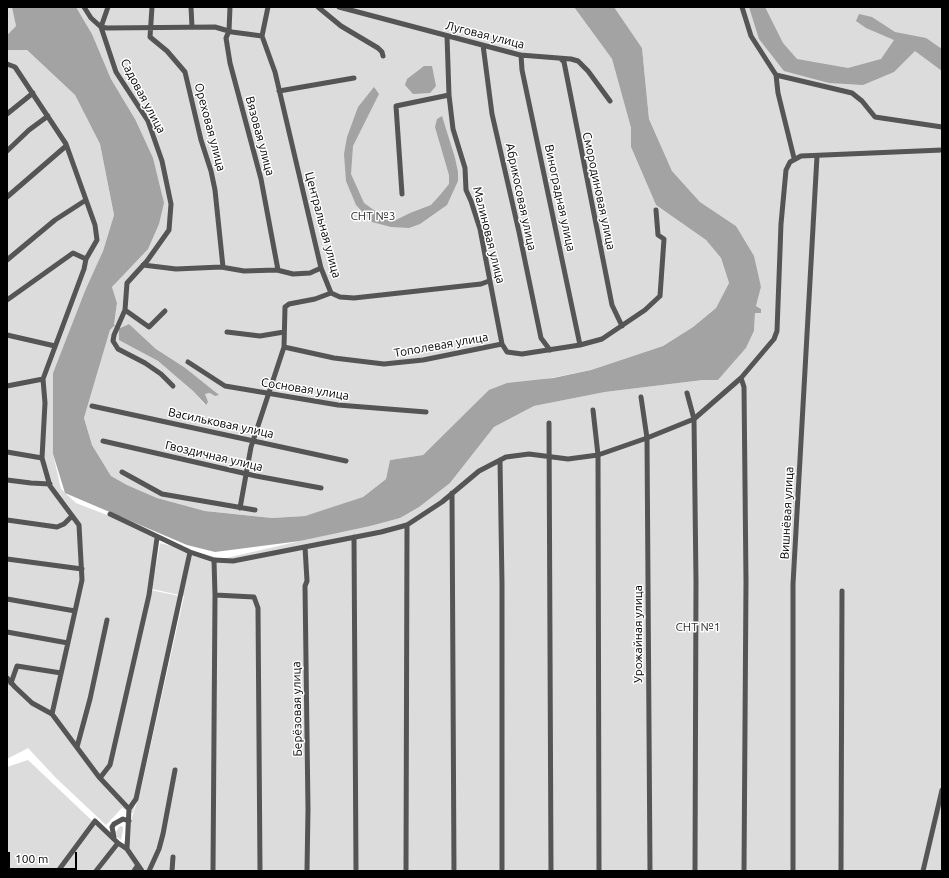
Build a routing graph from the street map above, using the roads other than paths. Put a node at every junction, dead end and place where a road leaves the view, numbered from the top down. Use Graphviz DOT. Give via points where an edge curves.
graph roads {
  1 [pos="84,7"];
  2 [pos="108,7"];
  3 [pos="152,7"];
  4 [pos="191,7"];
  5 [pos="230,7"];
  6 [pos="268,7"];
  7 [pos="318,7"];
  8 [pos="339,7"];
  9 [pos="742,7"];
  10 [pos="101,27"];
  11 [pos="192,27"];
  12 [pos="151,28"];
  13 [pos="229,31"];
  14 [pos="262,36"];
  15 [pos="447,36"];
  16 [pos="484,45"];
  17 [pos="521,55"];
  18 [pos="383,56"];
  19 [pos="561,59"];
  20 [pos="7,64"];
  21 [pos="13,66"];
  22 [pos="7,71"];
  23 [pos="776,75"];
  24 [pos="354,78"];
  25 [pos="279,91"];
  26 [pos="33,93"];
  27 [pos="449,95"];
  28 [pos="610,101"];
  29 [pos="7,114"];
  30 [pos="48,116"];
  31 [pos="942,127"];
  32 [pos="66,146"];
  33 [pos="7,150"];
  34 [pos="942,150"];
  35 [pos="817,156"];
  36 [pos="794,158"];
  37 [pos="402,194"];
  38 [pos="7,197"];
  39 [pos="86,200"];
  40 [pos="656,210"];
  41 [pos="86,258"];
  42 [pos="7,260"];
  43 [pos="143,265"];
  44 [pos="223,267"];
  45 [pos="322,268"];
  46 [pos="278,270"];
  47 [pos="489,281"];
  48 [pos="331,293"];
  49 [pos="7,300"];
  50 [pos="125,310"];
  51 [pos="165,311"];
  52 [pos="622,326"];
  53 [pos="227,332"];
  54 [pos="284,332"];
  55 [pos="7,335"];
  56 [pos="502,344"];
  57 [pos="580,345"];
  58 [pos="55,346"];
  59 [pos="284,347"];
  60 [pos="550,350"];
  61 [pos="188,362"];
  62 [pos="741,378"];
  63 [pos="44,379"];
  64 [pos="7,386"];
  65 [pos="173,386"];
  66 [pos="687,393"];
  67 [pos="269,394"];
  68 [pos="641,397"];
  69 [pos="92,406"];
  70 [pos="593,410"];
  71 [pos="426,412"];
  72 [pos="694,419"];
  73 [pos="548,423"];
  74 [pos="647,438"];
  75 [pos="253,440"];
  76 [pos="103,441"];
  77 [pos="7,452"];
  78 [pos="598,455"];
  79 [pos="550,457"];
  80 [pos="42,458"];
  81 [pos="500,460"];
  82 [pos="346,461"];
  83 [pos="122,472"];
  84 [pos="246,474"];
  85 [pos="7,480"];
  86 [pos="50,484"];
  87 [pos="321,488"];
  88 [pos="452,493"];
  89 [pos="240,508"];
  90 [pos="255,510"];
  91 [pos="110,514"];
  92 [pos="72,516"];
  93 [pos="7,520"];
  94 [pos="407,525"];
  95 [pos="354,537"];
  96 [pos="157,538"];
  97 [pos="305,547"];
  98 [pos="190,552"];
  99 [pos="7,559"];
  100 [pos="214,560"];
  101 [pos="82,569"];
  102 [pos="842,591"];
  103 [pos="215,595"];
  104 [pos="7,599"];
  105 [pos="76,610"];
  106 [pos="107,620"];
  107 [pos="7,632"];
  108 [pos="68,643"];
  109 [pos="61,673"];
  110 [pos="7,678"];
  111 [pos="11,683"];
  112 [pos="52,714"];
  113 [pos="77,747"];
  114 [pos="175,770"];
  115 [pos="100,778"];
  116 [pos="942,794"];
  117 [pos="129,809"];
  118 [pos="129,821"];
  119 [pos="114,837"];
  120 [pos="118,843"];
  121 [pos="127,849"];
  122 [pos="173,857"];
  123 [pos="138,865"];
  124 [pos="58,871"];
  125 [pos="96,871"];
  126 [pos="134,871"];
  127 [pos="142,871"];
  128 [pos="149,871"];
  129 [pos="172,871"];
  130 [pos="213,871"];
  131 [pos="260,871"];
  132 [pos="307,871"];
  133 [pos="356,871"];
  134 [pos="406,871"];
  135 [pos="454,871"];
  136 [pos="502,871"];
  137 [pos="551,871"];
  138 [pos="599,871"];
  139 [pos="650,871"];
  140 [pos="695,871"];
  141 [pos="744,871"];
  142 [pos="793,871"];
  143 [pos="841,871"];
  144 [pos="923,871"];
  1 -- 10 [label="street, Садовая улица"];
  2 -- 10 [label="street"];
  3 -- 12 [label="street, Ореховая улица"];
  4 -- 11 [label="street"];
  5 -- 13 [label="street, Вязовая улица"];
  6 -- 14 [label="street"];
  7 -- 18 [label="street" via="342,26 378,48"];
  8 -- 15 [label="street, Луговая улица"];
  9 -- 23 [label="street" via="751,36"];
  10 -- 12 [label="street"];
  10 -- 43 [label="street, Садовая улица" via="116,72 148,121 155,137 171,204 169,230"];
  11 -- 12 [label="street"];
  11 -- 13 [label="street" via="215,27"];
  12 -- 44 [label="street, Ореховая улица" via="150,37 167,51 185,72 215,190"];
  13 -- 14 [label="street"];
  13 -- 46 [label="street, Вязовая улица" via="226,38 230,63 261,179"];
  14 -- 25 [label="street, Центральная улица"];
  15 -- 16 [label="street, Луговая улица"];
  15 -- 27 [label="street, Малиновая улица"];
  16 -- 17 [label="street, Луговая улица"];
  16 -- 60 [label="street, Абрикосовая улица" via="492,114 520,232 541,338"];
  17 -- 19 [label="street, Луговая улица"];
  17 -- 57 [label="street, Виноградная улица"];
  19 -- 28 [label="street, Луговая улица" via="578,61 595,79"];
  19 -- 52 [label="street, Смородиновая улица" via="564,62 612,305"];
  20 -- 21 [label="street"];
  21 -- 22 [label="street"];
  21 -- 26 [label="street"];
  23 -- 31 [label="street" via="852,93 875,117"];
  23 -- 36 [label="street"];
  24 -- 25 [label="street"];
  25 -- 45 [label="street, Центральная улица"];
  26 -- 29 [label="street"];
  26 -- 30 [label="street"];
  27 -- 37 [label="street" via="396,106"];
  27 -- 47 [label="street, Малиновая улица" via="453,129 466,177 466,190 480,229"];
  30 -- 32 [label="street"];
  30 -- 33 [label="street"];
  32 -- 38 [label="street"];
  32 -- 39 [label="street"];
  34 -- 35 [label="street"];
  35 -- 36 [label="street"];
  35 -- 142 [label="street, Вишнёвая улица" via="793,584"];
  36 -- 62 [label="street" via="786,170 777,331 774,339"];
  39 -- 41 [label="street" via="95,225 97,240"];
  39 -- 42 [label="street" via="55,220"];
  40 -- 52 [label="street, Тополевая улица" via="658,235 664,239 660,296"];
  41 -- 49 [label="street" via="73,253"];
  41 -- 58 [label="street"];
  43 -- 44 [label="street" via="176,269"];
  43 -- 50 [label="street, Садовая улица" via="127,283"];
  44 -- 46 [label="street" via="244,271"];
  45 -- 46 [label="street" via="303,274"];
  45 -- 48 [label="street, Центральная улица"];
  47 -- 48 [label="street" via="354,298"];
  47 -- 56 [label="street, Малиновая улица" via="493,289"];
  48 -- 54 [label="street, Центральная улица" via="284,307"];
  50 -- 51 [label="street" via="149,327"];
  50 -- 65 [label="street, Садовая улица" via="114,335 113,341 118,349 145,363"];
  52 -- 57 [label="street, Тополевая улица" via="602,339"];
  53 -- 54 [label="street" via="260,336"];
  54 -- 59 [label="street, Центральная улица"];
  55 -- 58 [label="street"];
  56 -- 59 [label="street, Тополевая улица" via="423,360 384,364 334,358"];
  56 -- 60 [label="street, Тополевая улица" via="507,352 522,354"];
  57 -- 60 [label="street, Тополевая улица"];
  58 -- 63 [label="street"];
  59 -- 67 [label="street, Центральная улица"];
  61 -- 67 [label="street, Сосновая улица" via="225,386"];
  62 -- 72 [label="street"];
  62 -- 141 [label="street" via="744,387 746,581"];
  63 -- 64 [label="street"];
  63 -- 80 [label="street"];
  66 -- 72 [label="street"];
  67 -- 71 [label="street, Сосновая улица" via="346,406"];
  67 -- 75 [label="street, Центральная улица"];
  68 -- 74 [label="street, Урожайная улица"];
  69 -- 75 [label="street, Васильковая улица"];
  70 -- 78 [label="street"];
  72 -- 74 [label="street"];
  72 -- 140 [label="street"];
  73 -- 79 [label="street"];
  74 -- 78 [label="street"];
  74 -- 139 [label="street, Урожайная улица"];
  75 -- 82 [label="street, Васильковая улица"];
  75 -- 84 [label="street, Центральная улица"];
  76 -- 84 [label="street, Гвоздичная улица"];
  77 -- 80 [label="street"];
  78 -- 79 [label="street" via="568,459"];
  78 -- 138 [label="street"];
  79 -- 81 [label="street" via="529,454"];
  79 -- 137 [label="street"];
  80 -- 86 [label="street"];
  81 -- 88 [label="street" via="479,471"];
  81 -- 136 [label="street"];
  83 -- 89 [label="street" via="162,494"];
  84 -- 87 [label="street, Гвоздичная улица"];
  84 -- 89 [label="street, Центральная улица"];
  85 -- 86 [label="street"];
  86 -- 92 [label="street"];
  88 -- 94 [label="street"];
  88 -- 135 [label="street"];
  89 -- 90 [label="street"];
  91 -- 96 [label="street"];
  92 -- 93 [label="street" via="57,527"];
  92 -- 101 [label="street" via="79,525"];
  94 -- 95 [label="street"];
  94 -- 134 [label="street"];
  95 -- 97 [label="street"];
  95 -- 133 [label="street"];
  96 -- 98 [label="street"];
  96 -- 115 [label="street" via="149,595 110,765"];
  97 -- 100 [label="street" via="233,561"];
  97 -- 132 [label="street, Берёзовая улица"];
  98 -- 100 [label="street"];
  98 -- 117 [label="street" via="136,799"];
  99 -- 101 [label="street"];
  100 -- 103 [label="street"];
  101 -- 105 [label="street"];
  102 -- 143 [label="street"];
  103 -- 130 [label="street"];
  103 -- 131 [label="street" via="254,597 258,608"];
  104 -- 105 [label="street"];
  105 -- 108 [label="street"];
  106 -- 113 [label="street"];
  107 -- 108 [label="street"];
  108 -- 109 [label="street"];
  109 -- 111 [label="street" via="17,666"];
  109 -- 112 [label="street"];
  110 -- 111 [label="street"];
  111 -- 112 [label="street" via="32,703"];
  112 -- 113 [label="street"];
  113 -- 115 [label="street"];
  114 -- 128 [label="street" via="163,834"];
  115 -- 117 [label="street"];
  116 -- 144 [label="street"];
  117 -- 118 [label="street"];
  118 -- 119 [label="street" via="123,819 114,824"];
  118 -- 121 [label="street"];
  119 -- 120 [label="street"];
  119 -- 124 [label="street" via="94,821"];
  120 -- 121 [label="street"];
  120 -- 125 [label="street"];
  121 -- 123 [label="street"];
  122 -- 129 [label="street"];
  123 -- 126 [label="street"];
  123 -- 127 [label="street"];
}
